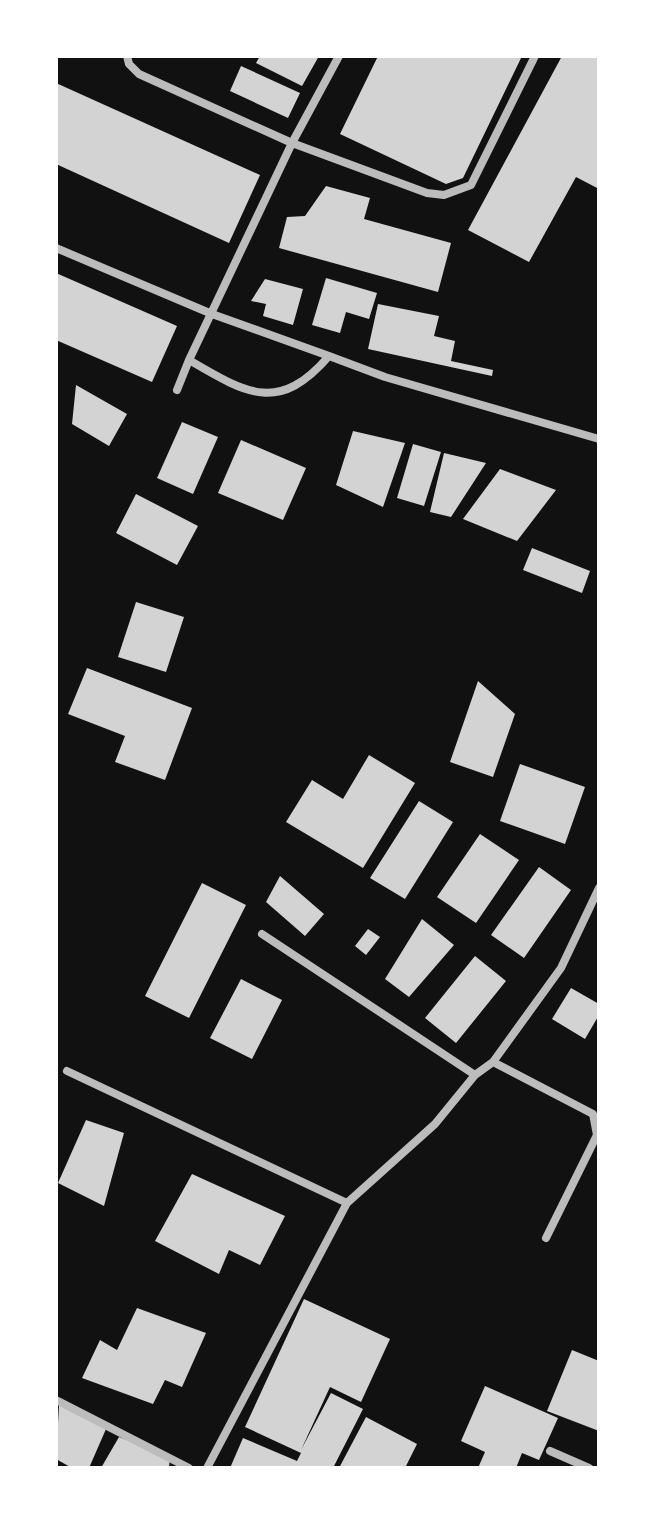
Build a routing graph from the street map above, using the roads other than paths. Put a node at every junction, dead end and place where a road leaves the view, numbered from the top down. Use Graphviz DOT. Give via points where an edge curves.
graph roads {
  1 [pos="127,56"];
  2 [pos="339,56"];
  3 [pos="535,56"];
  4 [pos="292,143"];
  5 [pos="56,248"];
  6 [pos="212,314"];
  7 [pos="329,356"];
  8 [pos="189,360"];
  9 [pos="177,390"];
  10 [pos="599,439"];
  11 [pos="599,888"];
  12 [pos="262,934"];
  13 [pos="493,1062"];
  14 [pos="67,1071"];
  15 [pos="475,1075"];
  16 [pos="347,1203"];
  17 [pos="546,1238"];
  18 [pos="58,1401"];
  19 [pos="550,1451"];
  20 [pos="189,1468"];
  21 [pos="207,1468"];
  22 [pos="589,1468"];
  1 -- 4 [label="street" via="139,74"];
  2 -- 4 [label="street"];
  3 -- 4 [label="street" via="471,185 458,192 427,193"];
  4 -- 6 [label="street"];
  5 -- 6 [label="street"];
  6 -- 7 [label="street"];
  6 -- 8 [label="street"];
  7 -- 8 [label="street" via="309,379 275,393 229,383"];
  7 -- 10 [label="street"];
  8 -- 9 [label="street"];
  11 -- 13 [label="street" via="561,968"];
  12 -- 15 [label="street"];
  13 -- 15 [label="street"];
  13 -- 17 [label="street" via="593,1114 597,1135"];
  14 -- 16 [label="street"];
  15 -- 16 [label="street" via="435,1124"];
  16 -- 21 [label="street"];
  18 -- 20 [label="street"];
  19 -- 22 [label="street"];
}
